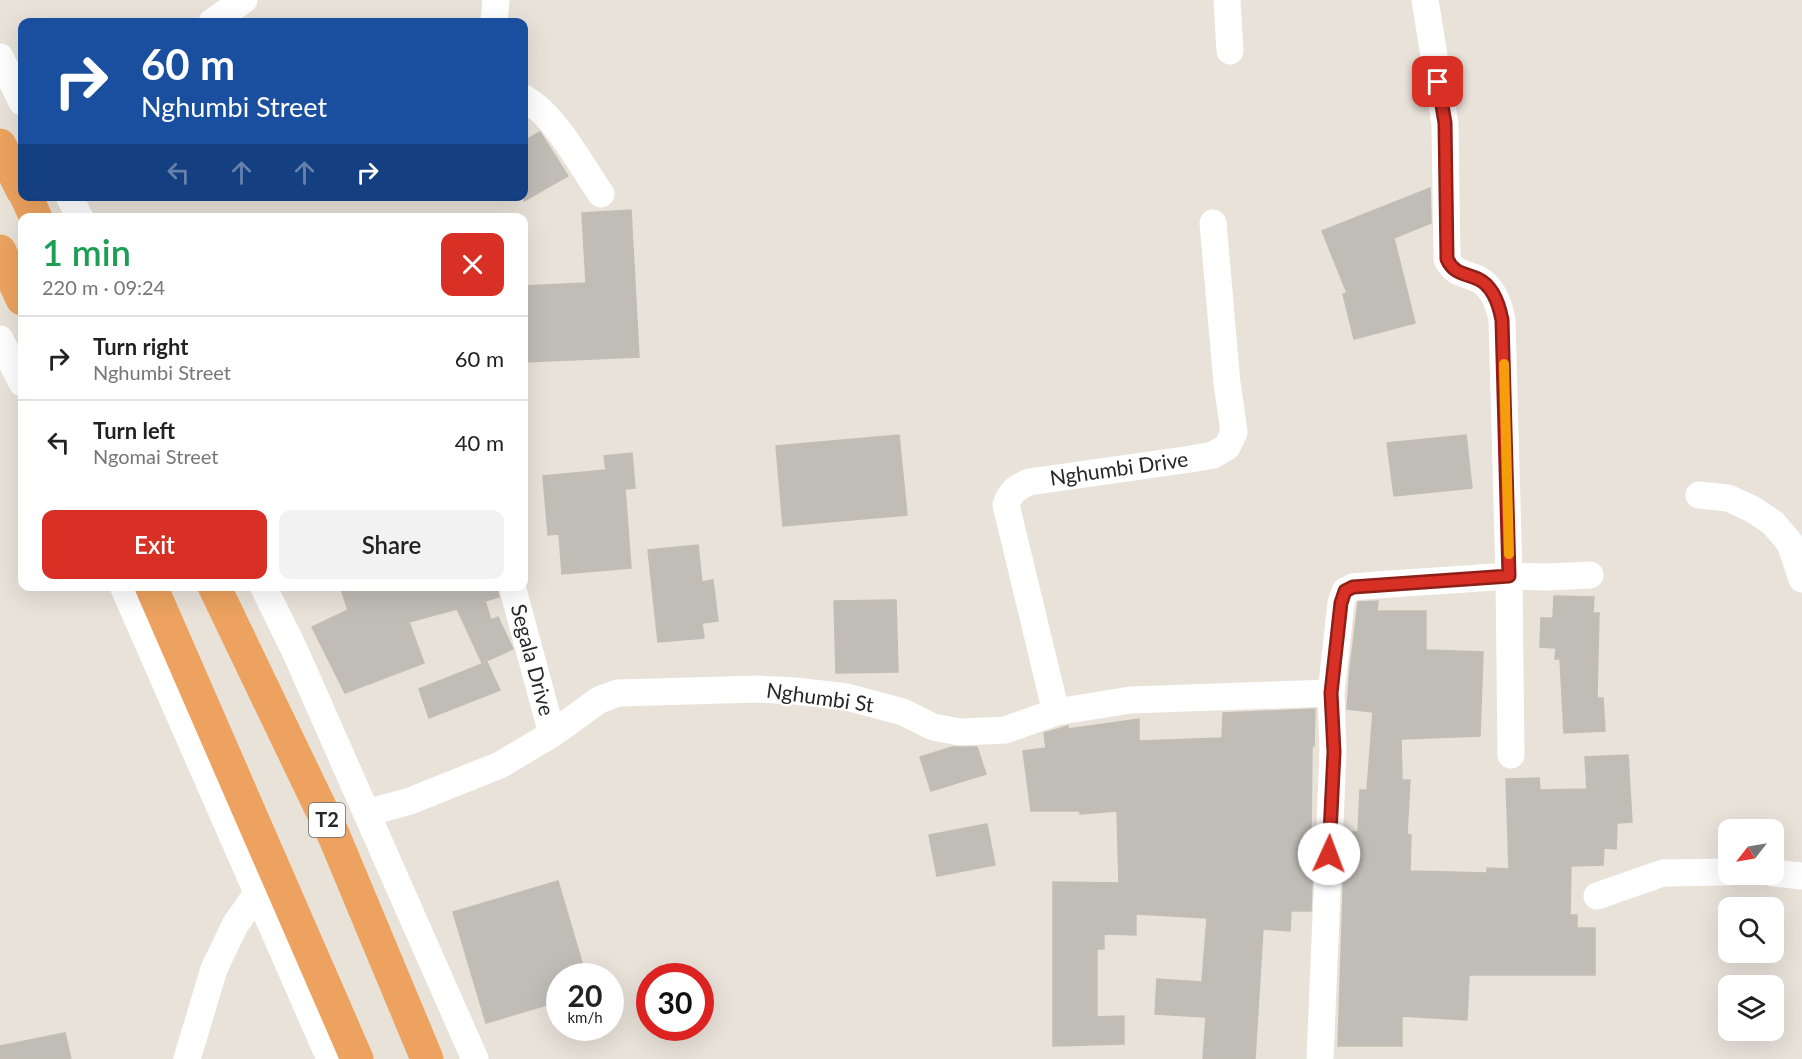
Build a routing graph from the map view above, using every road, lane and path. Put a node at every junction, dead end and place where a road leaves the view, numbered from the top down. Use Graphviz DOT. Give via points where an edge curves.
graph roads {
  1 [pos="244,0"];
  2 [pos="496,0"];
  3 [pos="1227,0"];
  4 [pos="1425,0"];
  5 [pos="218,18"];
  6 [pos="494,18"];
  7 [pos="1230,51"];
  8 [pos="0,57"];
  9 [pos="18,94"];
  10 [pos="528,101"];
  11 [pos="0,145"];
  12 [pos="18,182"];
  13 [pos="601,195"];
  14 [pos="1213,223"];
  15 [pos="0,252"];
  16 [pos="18,290"];
  17 [pos="0,339"];
  18 [pos="18,375"];
  19 [pos="1700,495"];
  20 [pos="1590,575"];
  21 [pos="1509,576"];
  22 [pos="1802,579"];
  23 [pos="125,591"];
  24 [pos="153,591"];
  25 [pos="216,591"];
  26 [pos="265,591"];
  27 [pos="513,591"];
  28 [pos="1331,693"];
  29 [pos="1056,712"];
  30 [pos="552,734"];
  31 [pos="1511,754"];
  32 [pos="367,813"];
  33 [pos="1718,872"];
  34 [pos="1784,874"];
  35 [pos="1802,876"];
  36 [pos="258,892"];
  37 [pos="1597,896"];
  38 [pos="187,1059"];
  39 [pos="330,1059"];
  40 [pos="357,1059"];
  41 [pos="427,1059"];
  42 [pos="475,1059"];
  43 [pos="1320,1059"];
  1 -- 5 [label="street"];
  2 -- 6 [label="street"];
  3 -- 7 [label="street"];
  4 -- 21 [label="street" via="1445,123 1447,259 1457,273 1488,285 1502,320"];
  8 -- 9 [label="street"];
  10 -- 13 [label="street" via="548,118"];
  11 -- 12 [label="highway"];
  14 -- 29 [label="street, Nghumbi Drive" via="1234,432 1227,447 1213,455 1191,459 1029,482 1009,495 1006,506"];
  15 -- 16 [label="highway"];
  17 -- 18 [label="street"];
  19 -- 22 [label="street" via="1728,498 1773,523 1790,543"];
  20 -- 21 [label="street"];
  21 -- 28 [label="street" via="1353,587 1345,591"];
  21 -- 31 [label="street"];
  23 -- 36 [label="street"];
  24 -- 40 [label="highway"];
  25 -- 41 [label="highway, T2" via="334,836"];
  26 -- 32 [label="street"];
  27 -- 30 [label="street, Segala Drive"];
  28 -- 29 [label="street, Nghumbi St" via="1130,700"];
  28 -- 43 [label="street" via="1334,752"];
  29 -- 30 [label="street, Nghumbi St" via="1005,730 960,732 933,727 903,712 816,693 759,689 640,692 618,693 599,700"];
  30 -- 32 [label="street, Nghumbi St" via="501,765 419,798"];
  32 -- 42 [label="street"];
  33 -- 37 [label="street" via="1663,873"];
  34 -- 35 [label="street"];
  36 -- 38 [label="street" via="235,925 214,969"];
  36 -- 39 [label="street"];
}
